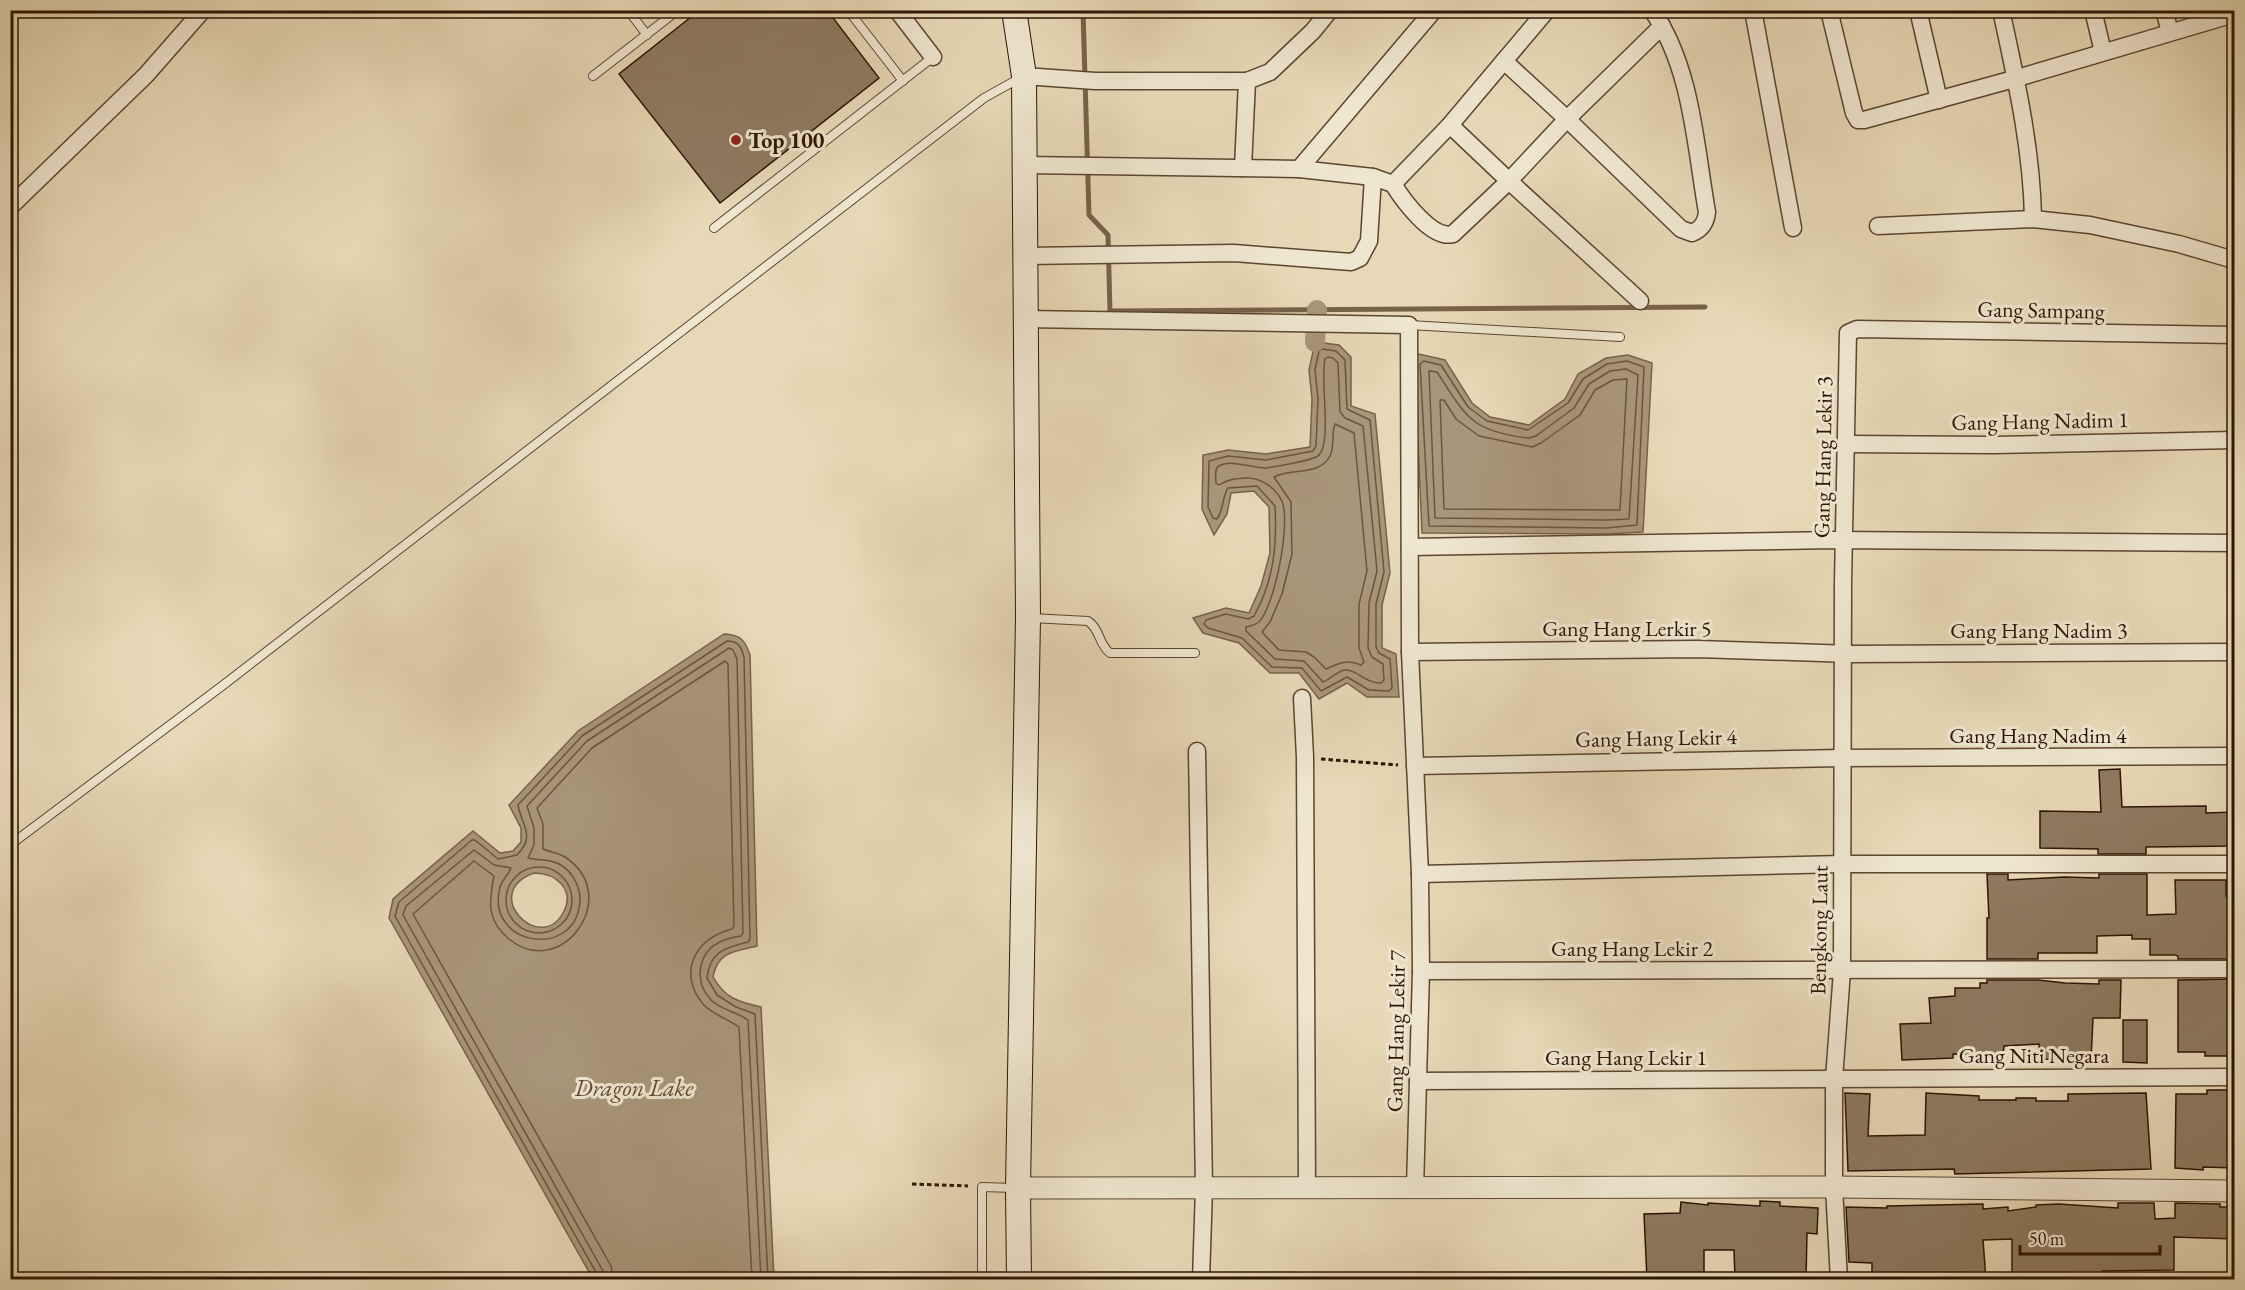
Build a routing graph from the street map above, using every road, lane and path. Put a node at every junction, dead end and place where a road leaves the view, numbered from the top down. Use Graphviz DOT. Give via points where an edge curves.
graph roads {
  1 [pos="204,10"];
  2 [pos="628,10"];
  3 [pos="678,10"];
  4 [pos="848,10"];
  5 [pos="897,10"];
  6 [pos="1014,10"];
  7 [pos="1330,10"];
  8 [pos="1434,10"];
  9 [pos="1547,10"];
  10 [pos="1652,10"];
  11 [pos="1829,10"];
  12 [pos="1918,10"];
  13 [pos="2001,10"];
  14 [pos="2093,10"];
  15 [pos="2164,10"];
  16 [pos="1758,12"];
  17 [pos="2235,14"];
  18 [pos="1662,26"];
  19 [pos="2170,32"];
  20 [pos="647,35"];
  21 [pos="2103,52"];
  22 [pos="933,57"];
  23 [pos="1504,61"];
  24 [pos="594,76"];
  25 [pos="1024,76"];
  26 [pos="2014,79"];
  27 [pos="903,81"];
  28 [pos="1247,81"];
  29 [pos="1939,100"];
  30 [pos="1568,119"];
  31 [pos="1450,125"];
  32 [pos="1025,165"];
  33 [pos="1243,168"];
  34 [pos="1299,169"];
  35 [pos="1373,177"];
  36 [pos="1509,181"];
  37 [pos="1393,184"];
  38 [pos="10,207"];
  39 [pos="2033,219"];
  40 [pos="1878,226"];
  41 [pos="714,228"];
  42 [pos="1793,228"];
  43 [pos="1025,256"];
  44 [pos="2235,260"];
  45 [pos="1640,301"];
  46 [pos="1024,319"];
  47 [pos="1409,325"];
  48 [pos="1848,333"];
  49 [pos="2235,335"];
  50 [pos="1620,337"];
  51 [pos="2235,440"];
  52 [pos="1845,444"];
  53 [pos="1844,540"];
  54 [pos="2235,543"];
  55 [pos="1410,547"];
  56 [pos="1843,582"];
  57 [pos="1028,618"];
  58 [pos="1410,652"];
  59 [pos="2235,652"];
  60 [pos="1195,653"];
  61 [pos="1843,654"];
  62 [pos="1302,698"];
  63 [pos="1197,751"];
  64 [pos="2235,756"];
  65 [pos="1305,757"];
  66 [pos="1842,758"];
  67 [pos="1415,766"];
  68 [pos="10,845"];
  69 [pos="1843,864"];
  70 [pos="2235,864"];
  71 [pos="1420,874"];
  72 [pos="2235,969"];
  73 [pos="1421,971"];
  74 [pos="1842,971"];
  75 [pos="2235,1077"];
  76 [pos="1834,1079"];
  77 [pos="1418,1081"];
  78 [pos="912,1184"];
  79 [pos="982,1187"];
  80 [pos="1834,1187"];
  81 [pos="1018,1188"];
  82 [pos="1204,1188"];
  83 [pos="1307,1189"];
  84 [pos="1415,1189"];
  85 [pos="2235,1191"];
  86 [pos="982,1280"];
  87 [pos="1019,1280"];
  88 [pos="1201,1280"];
  89 [pos="1839,1280"];
  1 -- 38 [label="street" via="146,75"];
  2 -- 20 [label="lane"];
  3 -- 20 [label="lane"];
  4 -- 27 [label="lane"];
  5 -- 22 [label="street"];
  6 -- 25 [label="main road"];
  7 -- 28 [label="street" via="1270,72"];
  8 -- 34 [label="street"];
  9 -- 23 [label="street"];
  10 -- 18 [label="street"];
  11 -- 29 [label="street" via="1858,120"];
  12 -- 29 [label="street"];
  13 -- 26 [label="street"];
  14 -- 21 [label="street"];
  15 -- 19 [label="street"];
  16 -- 42 [label="street"];
  17 -- 19 [label="street"];
  18 -- 30 [label="street"];
  18 -- 30 [label="street" via="1679,63 1688,97 1707,212 1702,226 1692,233 1681,229"];
  19 -- 21 [label="street"];
  20 -- 24 [label="lane"];
  21 -- 26 [label="street"];
  22 -- 27 [label="lane"];
  23 -- 30 [label="street"];
  23 -- 31 [label="street"];
  25 -- 28 [label="street" via="1095,81"];
  25 -- 32 [label="main road"];
  25 -- 68 [label="lane" via="984,98"];
  26 -- 29 [label="street"];
  26 -- 39 [label="street" via="2031,175"];
  27 -- 41 [label="lane"];
  28 -- 33 [label="street"];
  30 -- 36 [label="street"];
  31 -- 36 [label="street"];
  31 -- 37 [label="street"];
  32 -- 33 [label="street"];
  32 -- 43 [label="main road"];
  33 -- 34 [label="street"];
  34 -- 35 [label="street"];
  35 -- 37 [label="street"];
  35 -- 43 [label="street" via="1369,241 1360,258 1351,262 1234,253"];
  36 -- 37 [label="street" via="1447,236 1406,205"];
  36 -- 45 [label="street"];
  39 -- 40 [label="street"];
  39 -- 44 [label="street" via="2090,225"];
  43 -- 46 [label="main road"];
  46 -- 47 [label="street"];
  46 -- 57 [label="main road"];
  47 -- 50 [label="lane"];
  47 -- 55 [label="street, Gang Hang Lekir 7"];
  48 -- 49 [label="street, Gang Sampang" via="1857,329"];
  48 -- 52 [label="street, Gang Hang Lekir 3"];
  51 -- 52 [label="street, Gang Hang Nadim 1"];
  52 -- 53 [label="street, Gang Hang Lekir 3"];
  53 -- 54 [label="street"];
  53 -- 55 [label="street"];
  53 -- 56 [label="street, Gang Hang Lekir 3"];
  55 -- 58 [label="street, Gang Hang Lekir 7"];
  56 -- 61 [label="street, Bengkong Laut"];
  57 -- 60 [label="lane" via="1088,621 1110,653"];
  57 -- 81 [label="main road"];
  58 -- 61 [label="street, Gang Hang Lerkir 5" via="1698,648"];
  58 -- 67 [label="street, Gang Hang Lekir 7"];
  59 -- 61 [label="street, Gang Hang Nadim 3"];
  61 -- 66 [label="street, Bengkong Laut"];
  62 -- 65 [label="street"];
  63 -- 82 [label="street"];
  64 -- 66 [label="street, Gang Hang Nadim 4"];
  65 -- 67 [label="path"];
  65 -- 83 [label="street"];
  66 -- 67 [label="street, Gang Hang Lekir 4"];
  66 -- 69 [label="street, Bengkong Laut"];
  67 -- 71 [label="street, Gang Hang Lekir 7"];
  69 -- 70 [label="street"];
  69 -- 71 [label="street"];
  69 -- 74 [label="street, Bengkong Laut"];
  71 -- 73 [label="street, Gang Hang Lekir 7"];
  72 -- 74 [label="street, Gang Hang Lekir 2"];
  73 -- 74 [label="street, Gang Hang Lekir 2"];
  73 -- 77 [label="street, Gang Hang Lekir 7"];
  74 -- 76 [label="street, Bengkong Laut"];
  75 -- 76 [label="street, Gang Niti Negara"];
  76 -- 77 [label="street, Gang Hang Lekir 1"];
  76 -- 80 [label="street, Bengkong Laut"];
  77 -- 84 [label="street, Gang Hang Lekir 7"];
  78 -- 79 [label="path"];
  79 -- 81 [label="lane"];
  79 -- 86 [label="lane"];
  80 -- 84 [label="street"];
  80 -- 85 [label="street"];
  80 -- 89 [label="street, Bengkong Laut"];
  81 -- 82 [label="street"];
  81 -- 87 [label="main road"];
  82 -- 83 [label="street"];
  82 -- 88 [label="street"];
  83 -- 84 [label="street"];
}
